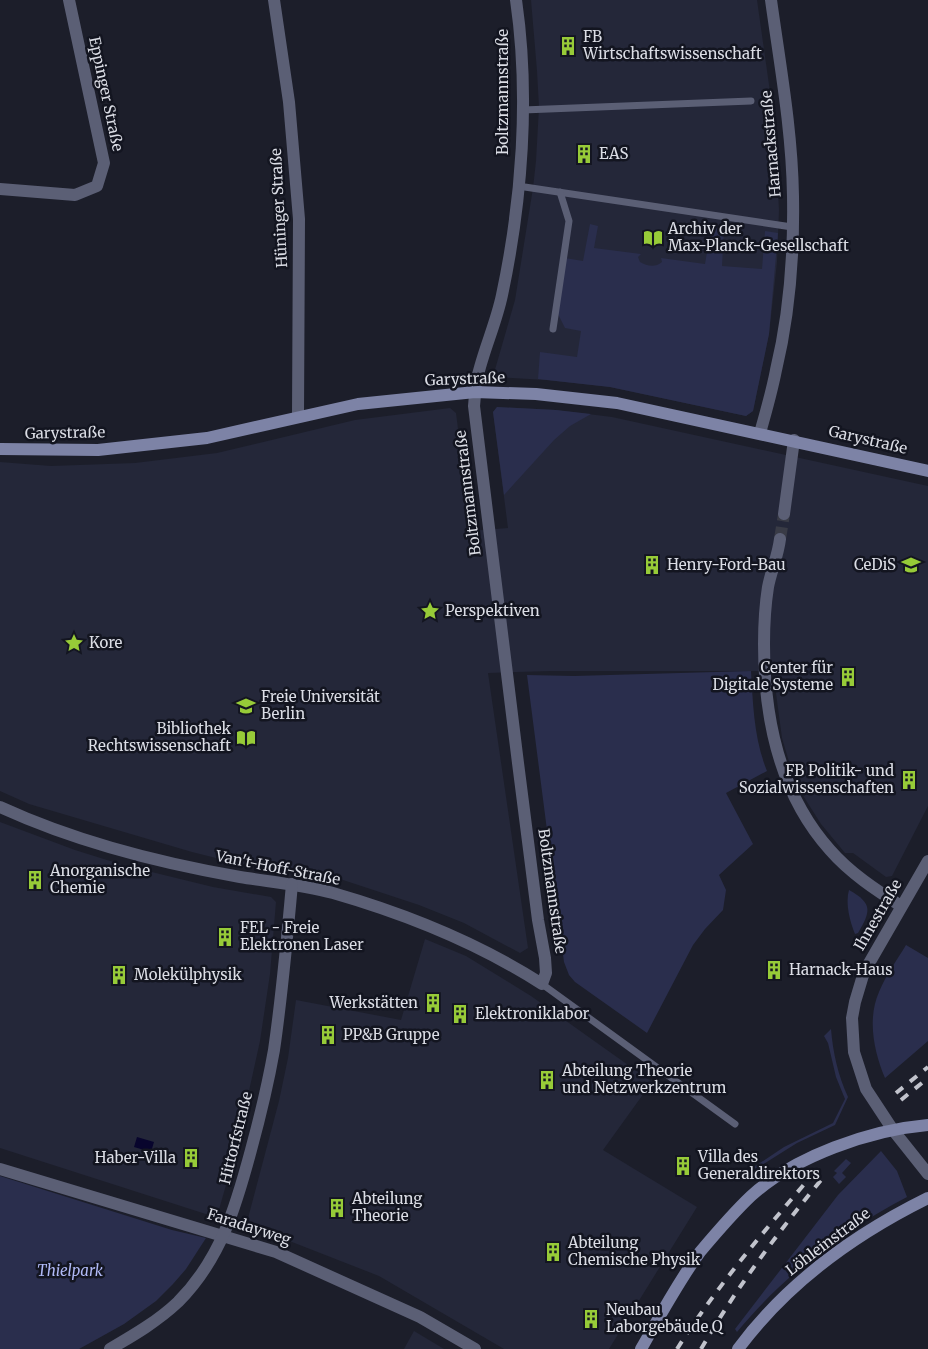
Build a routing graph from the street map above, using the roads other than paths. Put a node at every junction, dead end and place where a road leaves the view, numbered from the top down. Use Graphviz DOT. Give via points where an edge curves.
graph roads {
  1 [pos="69,0"];
  2 [pos="274,0"];
  3 [pos="516,0"];
  4 [pos="771,0"];
  5 [pos="751,101"];
  6 [pos="523,110"];
  7 [pos="518,186"];
  8 [pos="0,189"];
  9 [pos="560,192"];
  10 [pos="792,227"];
  11 [pos="553,329"];
  12 [pos="476,392"];
  13 [pos="298,416"];
  14 [pos="760,433"];
  15 [pos="794,440"];
  16 [pos="0,449"];
  17 [pos="928,471"];
  18 [pos="784,514"];
  19 [pos="780,539"];
  20 [pos="0,807"];
  21 [pos="928,861"];
  22 [pos="292,884"];
  23 [pos="902,906"];
  24 [pos="542,984"];
  25 [pos="735,1124"];
  26 [pos="928,1125"];
  27 [pos="893,1130"];
  28 [pos="0,1169"];
  29 [pos="928,1174"];
  30 [pos="928,1198"];
  31 [pos="224,1236"];
  32 [pos="110,1349"];
  33 [pos="475,1349"];
  34 [pos="641,1349"];
  35 [pos="738,1349"];
  1 -- 8 [label="street, Eppinger Straße" via="104,163 98,186 75,195"];
  2 -- 13 [label="street, Hüninger Straße" via="289,102 299,219"];
  3 -- 6 [label="street, Boltzmannstraße"];
  4 -- 10 [label="street, Harnackstraße" via="789,126"];
  5 -- 6 [label="lane"];
  6 -- 7 [label="street, Boltzmannstraße"];
  7 -- 9 [label="lane"];
  7 -- 12 [label="street, Boltzmannstraße" via="513,241"];
  9 -- 10 [label="lane"];
  9 -- 11 [label="lane" via="570,221"];
  10 -- 14 [label="street, Harnackstraße" via="777,369"];
  12 -- 13 [label="street, Garystraße" via="358,404"];
  12 -- 14 [label="street, Garystraße" via="536,394 617,403"];
  12 -- 24 [label="street, Boltzmannstraße" via="474,406 545,958 546,973"];
  13 -- 16 [label="street, Garystraße" via="207,438 162,444 98,450"];
  14 -- 15 [label="street, Garystraße"];
  15 -- 17 [label="street, Garystraße"];
  15 -- 18 [label="street"];
  19 -- 23 [label="street" via="768,586 764,624 764,668 774,746 806,819 830,850 857,875"];
  20 -- 22 [label="street, Van't-Hoff-Straße" via="126,852 239,877"];
  21 -- 23 [label="street, Ihnestraße"];
  22 -- 24 [label="street, Van't-Hoff-Straße" via="332,893 423,923"];
  22 -- 31 [label="street, Hittorfstraße" via="274,1051 240,1192"];
  23 -- 27 [label="street, Ihnestraße" via="864,972 852,1018 854,1052 866,1089"];
  24 -- 25 [label="lane"];
  26 -- 27 [label="street"];
  27 -- 29 [label="street, Ihnestraße"];
  27 -- 34 [label="street" via="863,1136 827,1150 781,1175 753,1195 696,1258"];
  28 -- 31 [label="street, Faradayweg"];
  30 -- 35 [label="street, Löhleinstraße" via="878,1225 815,1268 784,1296"];
  31 -- 32 [label="street, Hittorfstraße" via="204,1270 178,1301 151,1325"];
  31 -- 33 [label="street, Faradayweg" via="276,1252 330,1275 420,1318"];
}
